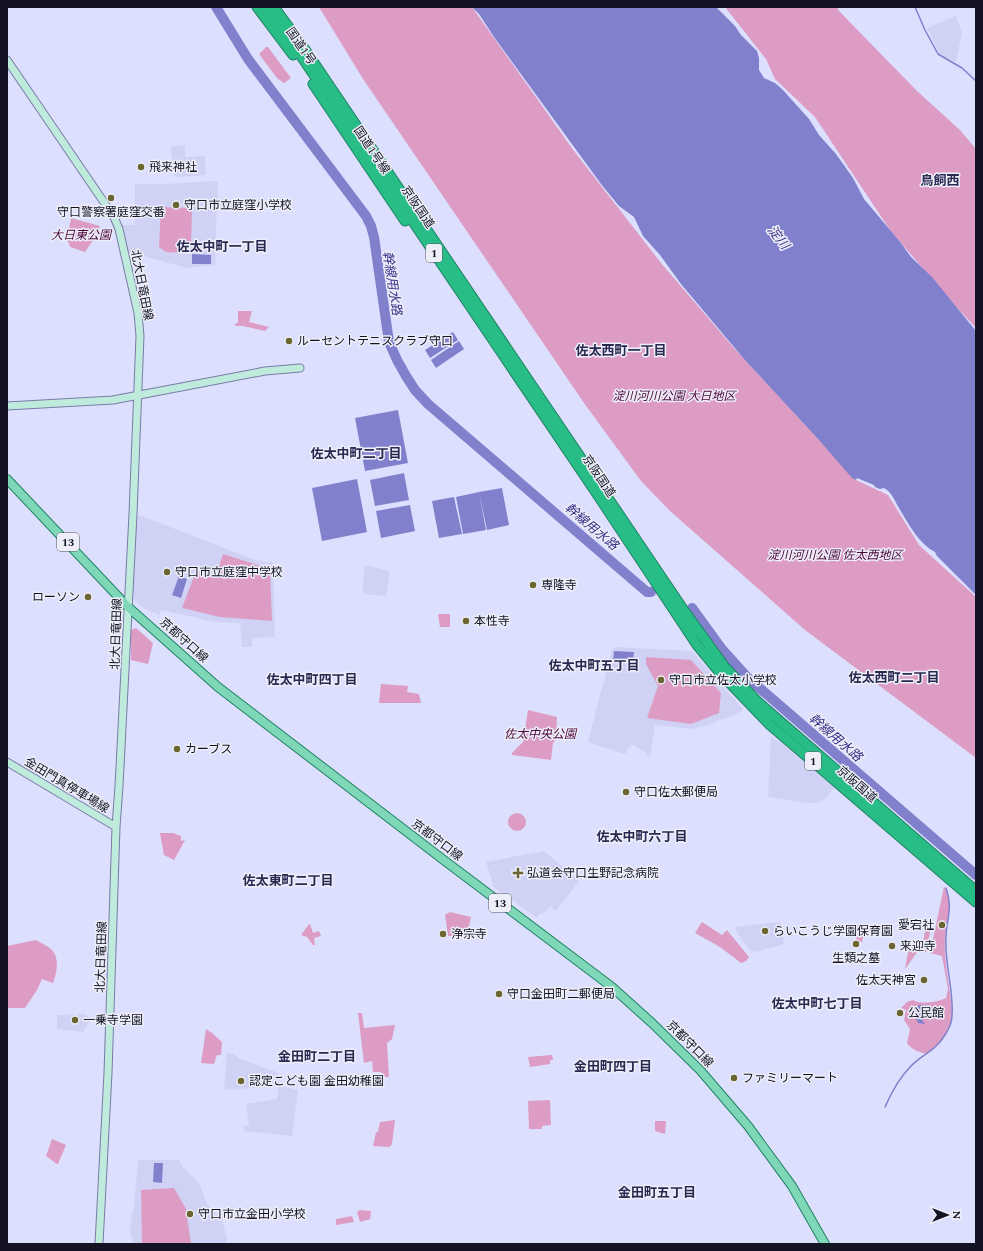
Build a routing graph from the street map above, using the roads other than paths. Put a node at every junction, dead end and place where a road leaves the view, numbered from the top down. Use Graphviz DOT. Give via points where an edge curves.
graph roads {
  1 [pos="257,7"];
  2 [pos="266,7"];
  3 [pos="274,7"];
  4 [pos="7,60"];
  5 [pos="324,100"];
  6 [pos="472,308"];
  7 [pos="300,368"];
  8 [pos="137,395"];
  9 [pos="7,406"];
  10 [pos="7,479"];
  11 [pos="604,498"];
  12 [pos="128,606"];
  13 [pos="7,762"];
  14 [pos="116,827"];
  15 [pos="976,891"];
  16 [pos="976,902"];
  17 [pos="99,1244"];
  18 [pos="825,1244"];
  1 -- 5 [label="highway, 国道1号 / 1"];
  2 -- 6 [label="highway, 京阪国道 / 1"];
  3 -- 11 [label="highway, 京阪国道 / 1" via="304,48"];
  4 -- 8 [label="main road, 北大日竜田線" via="116,222 138,314 140,336"];
  5 -- 6 [label="highway, 国道1号線 / 1" via="427,253"];
  6 -- 11 [label="highway, 京阪国道 / 1"];
  7 -- 8 [label="main road" via="265,371"];
  8 -- 9 [label="main road" via="108,401"];
  8 -- 12 [label="main road, 北大日竜田線"];
  10 -- 12 [label="main road, 京都守口線 / 13"];
  11 -- 15 [label="highway, 京阪国道 / 1" via="709,646 741,685"];
  11 -- 16 [label="highway, 京阪国道 / 1" via="697,645 720,673 769,724"];
  12 -- 14 [label="main road, 北大日竜田線"];
  12 -- 18 [label="main road, 京都守口線 / 13" via="218,687 612,987 652,1023 700,1070 748,1126 792,1186"];
  13 -- 14 [label="main road, 金田門真停車場線"];
  14 -- 17 [label="main road, 北大日竜田線" via="108,1073"];
}
